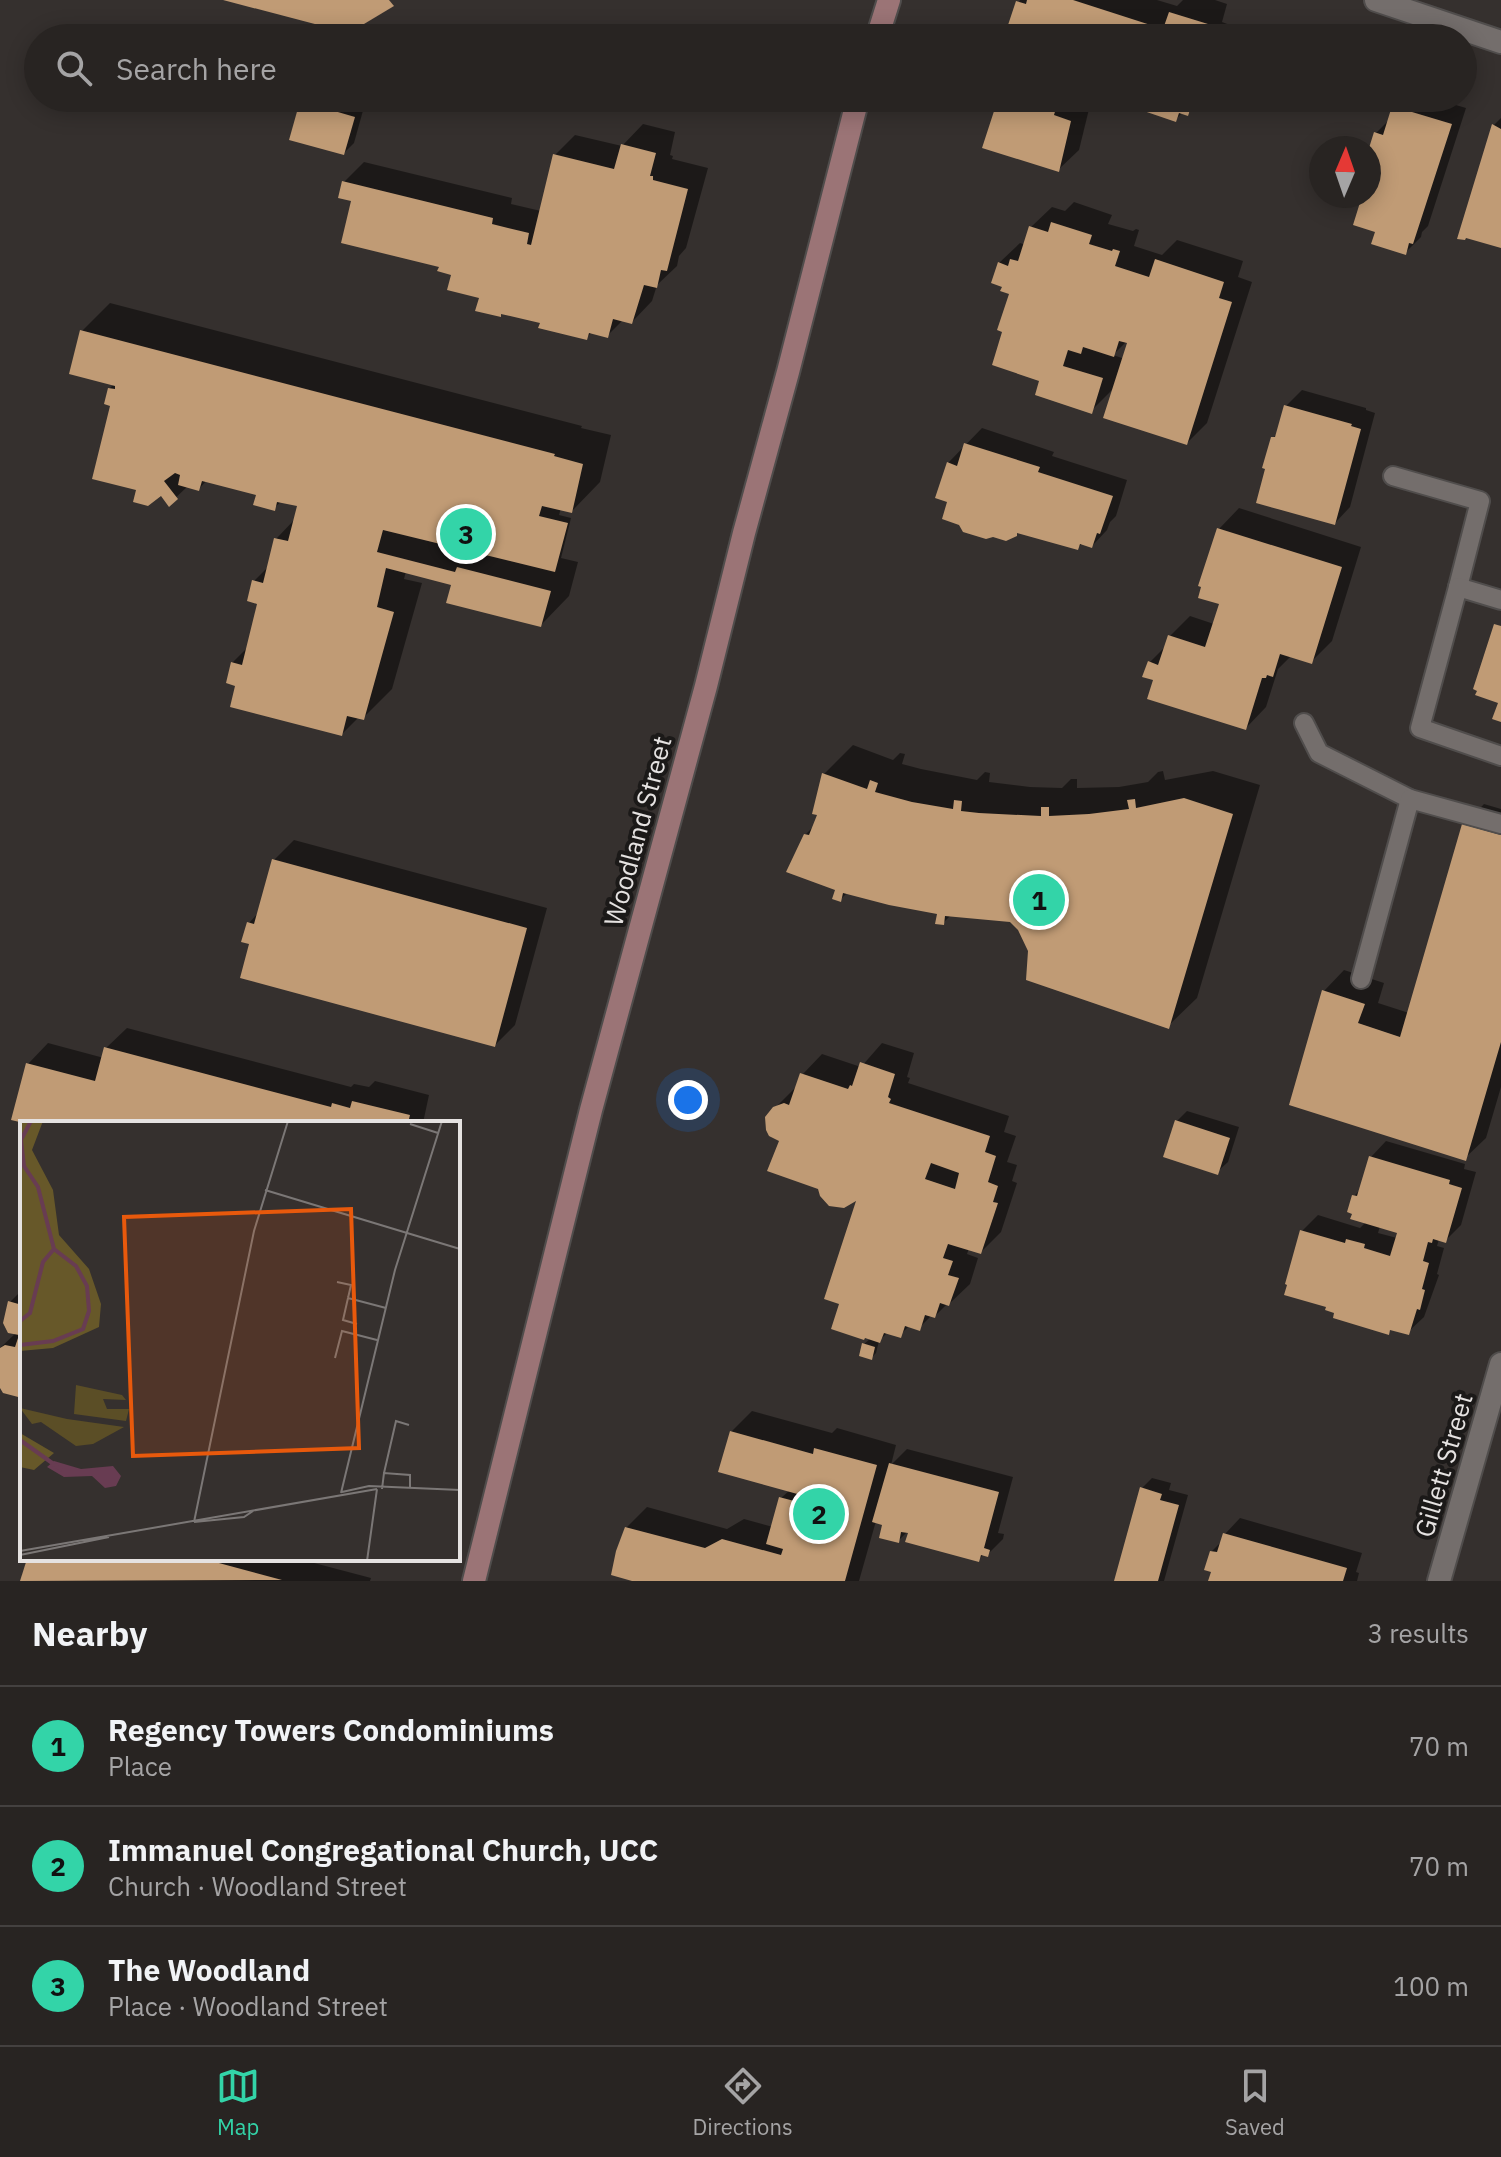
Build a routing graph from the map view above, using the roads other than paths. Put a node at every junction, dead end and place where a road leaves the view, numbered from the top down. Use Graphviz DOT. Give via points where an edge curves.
graph roads {
  1 [pos="889,0"];
  2 [pos="1376,0"];
  3 [pos="881,24"];
  4 [pos="1447,24"];
  5 [pos="1477,34"];
  6 [pos="1501,42"];
  7 [pos="854,112"];
  8 [pos="1393,476"];
  9 [pos="1458,587"];
  10 [pos="1501,600"];
  11 [pos="1304,723"];
  12 [pos="1501,756"];
  13 [pos="1410,799"];
  14 [pos="1501,824"];
  15 [pos="1361,979"];
  16 [pos="1501,1364"];
  17 [pos="474,1581"];
  18 [pos="1439,1581"];
  1 -- 3 [label="main road"];
  2 -- 4 [label="street"];
  5 -- 6 [label="street"];
  7 -- 17 [label="main road, Woodland Street" via="591,1110"];
  8 -- 9 [label="lane" via="1480,501"];
  9 -- 10 [label="lane"];
  9 -- 12 [label="lane" via="1420,728"];
  11 -- 13 [label="lane" via="1319,753"];
  13 -- 14 [label="lane"];
  13 -- 15 [label="lane"];
  16 -- 18 [label="street, Gillett Street"];
}
